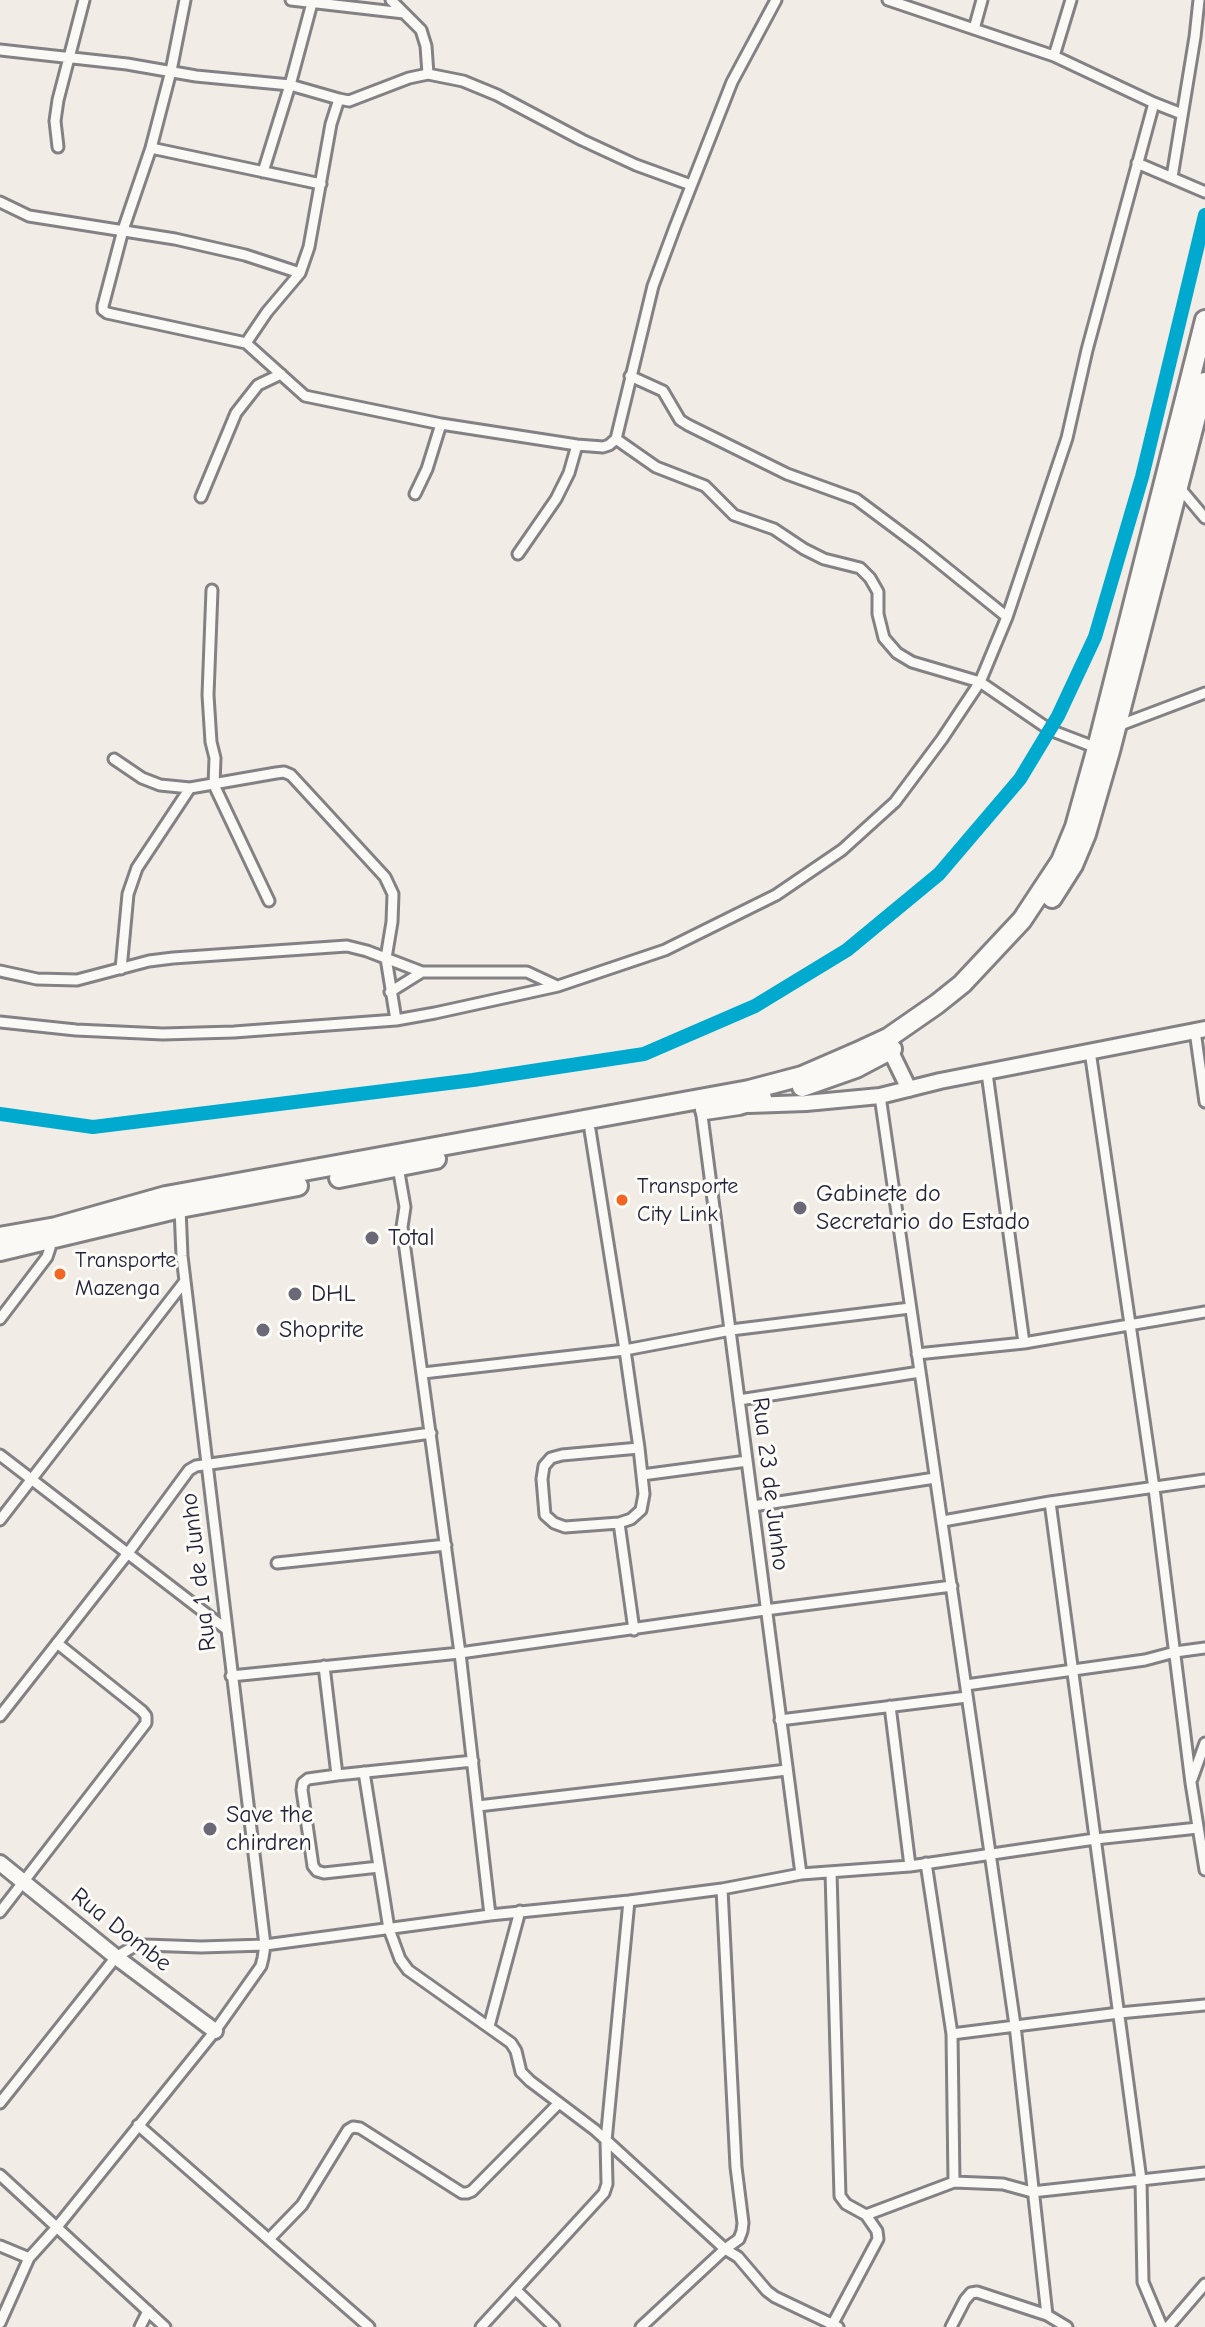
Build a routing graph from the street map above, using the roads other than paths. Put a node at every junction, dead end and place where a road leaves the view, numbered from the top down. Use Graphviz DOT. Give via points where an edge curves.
graph roads {
  1 [pos="84,0"];
  2 [pos="185,0"];
  3 [pos="291,0"];
  4 [pos="391,0"];
  5 [pos="776,0"];
  6 [pos="982,0"];
  7 [pos="1071,0"];
  8 [pos="1199,0"];
  9 [pos="891,1"];
  10 [pos="312,3"];
  11 [pos="404,13"];
  12 [pos="974,29"];
  13 [pos="0,50"];
  14 [pos="1054,56"];
  15 [pos="68,57"];
  16 [pos="171,71"];
  17 [pos="428,74"];
  18 [pos="290,85"];
  19 [pos="339,99"];
  20 [pos="1154,103"];
  21 [pos="1182,114"];
  22 [pos="58,147"];
  23 [pos="151,148"];
  24 [pos="1137,163"];
  25 [pos="263,172"];
  26 [pos="1172,177"];
  27 [pos="321,184"];
  28 [pos="691,185"];
  29 [pos="1205,192"];
  30 [pos="0,202"];
  31 [pos="123,230"];
  32 [pos="300,273"];
  33 [pos="1205,320"];
  34 [pos="246,343"];
  35 [pos="281,374"];
  36 [pos="630,376"];
  37 [pos="1205,382"];
  38 [pos="441,424"];
  39 [pos="616,439"];
  40 [pos="577,445"];
  41 [pos="1177,486"];
  42 [pos="415,494"];
  43 [pos="201,497"];
  44 [pos="1205,518"];
  45 [pos="518,554"];
  46 [pos="212,590"];
  47 [pos="1007,617"];
  48 [pos="980,682"];
  49 [pos="1205,693"];
  50 [pos="1115,727"];
  51 [pos="1097,748"];
  52 [pos="114,759"];
  53 [pos="214,785"];
  54 [pos="190,788"];
  55 [pos="269,901"];
  56 [pos="386,958"];
  57 [pos="121,969"];
  58 [pos="0,971"];
  59 [pos="422,972"];
  60 [pos="558,986"];
  61 [pos="390,992"];
  62 [pos="396,1020"];
  63 [pos="0,1022"];
  64 [pos="1200,1030"];
  65 [pos="890,1050"];
  66 [pos="1090,1051"];
  67 [pos="987,1073"];
  68 [pos="909,1089"];
  69 [pos="880,1096"];
  70 [pos="1205,1102"];
  71 [pos="700,1105"];
  72 [pos="739,1105"];
  73 [pos="590,1130"];
  74 [pos="398,1167"];
  75 [pos="180,1201"];
  76 [pos="0,1237"];
  77 [pos="49,1240"];
  78 [pos="0,1251"];
  79 [pos="185,1281"];
  80 [pos="910,1308"];
  81 [pos="1205,1312"];
  82 [pos="0,1319"];
  83 [pos="1130,1325"];
  84 [pos="731,1330"];
  85 [pos="1024,1343"];
  86 [pos="625,1350"];
  87 [pos="917,1354"];
  88 [pos="920,1372"];
  89 [pos="423,1373"];
  90 [pos="739,1400"];
  91 [pos="431,1433"];
  92 [pos="639,1448"];
  93 [pos="0,1455"];
  94 [pos="747,1461"];
  95 [pos="207,1465"];
  96 [pos="642,1475"];
  97 [pos="935,1478"];
  98 [pos="32,1479"];
  99 [pos="1205,1480"];
  100 [pos="1154,1488"];
  101 [pos="1050,1502"];
  102 [pos="753,1506"];
  103 [pos="0,1520"];
  104 [pos="943,1521"];
  105 [pos="619,1523"];
  106 [pos="446,1545"];
  107 [pos="128,1553"];
  108 [pos="277,1563"];
  109 [pos="952,1586"];
  110 [pos="765,1610"];
  111 [pos="226,1629"];
  112 [pos="634,1630"];
  113 [pos="57,1643"];
  114 [pos="1205,1648"];
  115 [pos="1175,1652"];
  116 [pos="460,1653"];
  117 [pos="324,1666"];
  118 [pos="1074,1671"];
  119 [pos="231,1676"];
  120 [pos="966,1685"];
  121 [pos="967,1697"];
  122 [pos="890,1706"];
  123 [pos="0,1716"];
  124 [pos="780,1720"];
  125 [pos="1205,1743"];
  126 [pos="473,1761"];
  127 [pos="787,1770"];
  128 [pos="364,1772"];
  129 [pos="337,1775"];
  130 [pos="1191,1783"];
  131 [pos="478,1806"];
  132 [pos="1198,1828"];
  133 [pos="1095,1839"];
  134 [pos="989,1853"];
  135 [pos="0,1863"];
  136 [pos="926,1863"];
  137 [pos="910,1866"];
  138 [pos="379,1867"];
  139 [pos="1205,1870"];
  140 [pos="831,1872"];
  141 [pos="801,1874"];
  142 [pos="24,1881"];
  143 [pos="722,1889"];
  144 [pos="629,1901"];
  145 [pos="520,1911"];
  146 [pos="0,1912"];
  147 [pos="490,1915"];
  148 [pos="389,1929"];
  149 [pos="265,1945"];
  150 [pos="116,1957"];
  151 [pos="1205,2005"];
  152 [pos="1119,2013"];
  153 [pos="1015,2025"];
  154 [pos="489,2026"];
  155 [pos="215,2031"];
  156 [pos="952,2034"];
  157 [pos="0,2103"];
  158 [pos="559,2103"];
  159 [pos="138,2125"];
  160 [pos="606,2141"];
  161 [pos="1205,2173"];
  162 [pos="0,2175"];
  163 [pos="1141,2180"];
  164 [pos="954,2182"];
  165 [pos="1032,2192"];
  166 [pos="866,2215"];
  167 [pos="57,2227"];
  168 [pos="269,2239"];
  169 [pos="0,2246"];
  170 [pos="725,2249"];
  171 [pos="29,2258"];
  172 [pos="1205,2284"];
  173 [pos="516,2290"];
  174 [pos="148,2311"];
  175 [pos="1047,2315"];
  176 [pos="0,2323"];
  177 [pos="834,2326"];
  178 [pos="140,2327"];
  179 [pos="165,2327"];
  180 [pos="369,2327"];
  181 [pos="481,2327"];
  182 [pos="554,2327"];
  183 [pos="641,2327"];
  184 [pos="951,2327"];
  185 [pos="1067,2327"];
  186 [pos="1162,2327"];
  187 [pos="1168,2327"];
  1 -- 15 [label="street"];
  2 -- 16 [label="street"];
  3 -- 10 [label="street"];
  4 -- 11 [label="street"];
  5 -- 28 [label="street" via="732,82"];
  6 -- 12 [label="street"];
  7 -- 14 [label="street"];
  8 -- 21 [label="street"];
  9 -- 12 [label="street"];
  10 -- 11 [label="street"];
  10 -- 18 [label="street"];
  11 -- 17 [label="street" via="421,30"];
  12 -- 14 [label="street"];
  13 -- 15 [label="street"];
  14 -- 20 [label="street"];
  15 -- 16 [label="street"];
  15 -- 22 [label="street" via="56,110"];
  16 -- 18 [label="street"];
  16 -- 23 [label="street"];
  17 -- 19 [label="street" via="349,101"];
  17 -- 28 [label="street" via="497,95 636,165"];
  18 -- 19 [label="street"];
  18 -- 25 [label="street"];
  19 -- 27 [label="street"];
  20 -- 21 [label="street"];
  20 -- 24 [label="street"];
  21 -- 26 [label="street"];
  23 -- 25 [label="street"];
  23 -- 31 [label="street"];
  24 -- 26 [label="street"];
  24 -- 47 [label="street" via="1067,438"];
  25 -- 27 [label="street"];
  26 -- 29 [label="street"];
  27 -- 32 [label="street"];
  28 -- 36 [label="street" via="653,286"];
  30 -- 31 [label="street" via="29,216"];
  31 -- 32 [label="street" via="245,255"];
  31 -- 34 [label="street" via="103,310"];
  32 -- 34 [label="street"];
  33 -- 51 [label="highway"];
  34 -- 35 [label="street"];
  35 -- 38 [label="street" via="305,396"];
  35 -- 43 [label="street" via="258,385 236,413"];
  36 -- 39 [label="street"];
  36 -- 47 [label="street" via="663,391 688,425 787,474 856,499"];
  37 -- 41 [label="highway"];
  38 -- 40 [label="street"];
  38 -- 42 [label="street"];
  39 -- 40 [label="street" via="603,447"];
  39 -- 48 [label="street" via="656,467 705,486 734,515 774,529 824,559 860,568 878,592 884,638 897,653"];
  40 -- 45 [label="street" via="556,499"];
  41 -- 44 [label="street"];
  41 -- 50 [label="highway"];
  46 -- 53 [label="street" via="208,695"];
  47 -- 48 [label="street"];
  48 -- 51 [label="street" via="1050,730"];
  48 -- 60 [label="street" via="895,802 842,850 776,895 665,950"];
  49 -- 50 [label="street"];
  50 -- 65 [label="highway" via="1086,834 1057,892 972,992"];
  51 -- 71 [label="highway" via="1061,861 1022,920 962,984 888,1038 802,1076"];
  52 -- 54 [label="street" via="160,785"];
  53 -- 54 [label="street"];
  53 -- 55 [label="street"];
  53 -- 56 [label="street" via="291,775 385,877 394,901"];
  54 -- 57 [label="street" via="137,868 128,894"];
  56 -- 57 [label="street" via="347,946 173,958"];
  56 -- 59 [label="street"];
  56 -- 61 [label="street"];
  57 -- 58 [label="street" via="77,980"];
  59 -- 60 [label="street" via="527,972"];
  59 -- 61 [label="street"];
  60 -- 62 [label="street"];
  61 -- 62 [label="street"];
  62 -- 63 [label="street" via="163,1034"];
  64 -- 66 [label="street"];
  64 -- 70 [label="street"];
  65 -- 68 [label="street"];
  65 -- 72 [label="highway" via="835,1076"];
  66 -- 67 [label="street"];
  66 -- 83 [label="street"];
  67 -- 68 [label="street"];
  67 -- 85 [label="street"];
  68 -- 69 [label="street"];
  69 -- 72 [label="street"];
  69 -- 80 [label="street"];
  71 -- 72 [label="highway"];
  71 -- 73 [label="highway"];
  71 -- 75 [label="highway"];
  71 -- 84 [label="street, Rua 23 de Junho"];
  73 -- 74 [label="highway"];
  73 -- 86 [label="street"];
  74 -- 75 [label="highway"];
  74 -- 89 [label="street"];
  75 -- 76 [label="highway"];
  75 -- 77 [label="highway"];
  75 -- 79 [label="street, Rua 1 de Junho"];
  77 -- 78 [label="highway"];
  77 -- 82 [label="street" via="47,1257"];
  79 -- 95 [label="street, Rua 1 de Junho"];
  79 -- 98 [label="street"];
  80 -- 84 [label="street"];
  80 -- 87 [label="street"];
  81 -- 83 [label="street"];
  83 -- 85 [label="street"];
  83 -- 100 [label="street"];
  84 -- 86 [label="street"];
  84 -- 90 [label="street, Rua 23 de Junho"];
  85 -- 87 [label="street"];
  86 -- 89 [label="street"];
  86 -- 92 [label="street"];
  87 -- 88 [label="street"];
  88 -- 90 [label="street"];
  88 -- 97 [label="street"];
  89 -- 91 [label="street"];
  90 -- 94 [label="street, Rua 23 de Junho"];
  91 -- 95 [label="street"];
  91 -- 106 [label="street"];
  92 -- 96 [label="street"];
  92 -- 105 [label="street" via="562,1455 544,1466 545,1515 554,1523"];
  93 -- 98 [label="street"];
  94 -- 96 [label="street"];
  94 -- 102 [label="street, Rua 23 de Junho"];
  95 -- 107 [label="street" via="189,1470"];
  95 -- 111 [label="street, Rua 1 de Junho"];
  96 -- 105 [label="street" via="641,1510"];
  97 -- 102 [label="street"];
  97 -- 104 [label="street"];
  98 -- 103 [label="street"];
  98 -- 107 [label="street"];
  99 -- 100 [label="street"];
  100 -- 101 [label="street"];
  100 -- 115 [label="street"];
  101 -- 104 [label="street"];
  101 -- 118 [label="street"];
  102 -- 110 [label="street, Rua 23 de Junho"];
  104 -- 109 [label="street"];
  105 -- 112 [label="street"];
  106 -- 108 [label="street"];
  106 -- 116 [label="street"];
  107 -- 111 [label="street"];
  107 -- 113 [label="street"];
  109 -- 110 [label="street"];
  109 -- 120 [label="street"];
  110 -- 112 [label="street"];
  110 -- 124 [label="street, Rua 23 de Junho"];
  111 -- 119 [label="street, Rua 1 de Junho"];
  112 -- 116 [label="street"];
  113 -- 123 [label="street"];
  113 -- 142 [label="street" via="142,1711 146,1723"];
  114 -- 115 [label="street"];
  115 -- 118 [label="street"];
  115 -- 130 [label="street"];
  116 -- 117 [label="street"];
  116 -- 126 [label="street"];
  117 -- 119 [label="street"];
  117 -- 129 [label="street"];
  118 -- 120 [label="street"];
  118 -- 133 [label="street"];
  119 -- 149 [label="street, Rua 1 de Junho"];
  120 -- 121 [label="street"];
  121 -- 122 [label="street"];
  121 -- 134 [label="street"];
  122 -- 124 [label="street"];
  122 -- 137 [label="street"];
  124 -- 127 [label="street, Rua 23 de Junho"];
  125 -- 130 [label="street"];
  126 -- 128 [label="street"];
  126 -- 131 [label="street"];
  127 -- 131 [label="street"];
  127 -- 141 [label="street, Rua 23 de Junho"];
  128 -- 129 [label="street"];
  128 -- 138 [label="street"];
  129 -- 138 [label="street" via="303,1783 313,1866 324,1873"];
  130 -- 132 [label="street"];
  131 -- 147 [label="street"];
  132 -- 133 [label="street"];
  132 -- 139 [label="street"];
  133 -- 134 [label="street"];
  133 -- 152 [label="street"];
  134 -- 136 [label="street"];
  134 -- 153 [label="street"];
  135 -- 142 [label="street, Rua Dombe"];
  136 -- 137 [label="street"];
  136 -- 156 [label="street"];
  137 -- 140 [label="street"];
  138 -- 148 [label="street"];
  140 -- 141 [label="street"];
  140 -- 166 [label="street" via="840,2196"];
  141 -- 143 [label="street"];
  142 -- 146 [label="street"];
  142 -- 150 [label="street, Rua Dombe"];
  143 -- 144 [label="street"];
  143 -- 170 [label="street" via="743,2223 739,2239"];
  144 -- 145 [label="street"];
  144 -- 160 [label="street"];
  145 -- 147 [label="street"];
  145 -- 154 [label="street"];
  147 -- 148 [label="street"];
  148 -- 149 [label="street"];
  148 -- 154 [label="street" via="408,1970"];
  149 -- 150 [label="street" via="145,1945"];
  149 -- 155 [label="street" via="261,1966"];
  150 -- 155 [label="street, Rua Dombe"];
  150 -- 157 [label="street"];
  151 -- 152 [label="street"];
  152 -- 153 [label="street"];
  152 -- 163 [label="street"];
  153 -- 156 [label="street"];
  153 -- 165 [label="street"];
  154 -- 158 [label="street" via="511,2043 521,2072"];
  155 -- 159 [label="street"];
  156 -- 164 [label="street"];
  158 -- 160 [label="street"];
  158 -- 168 [label="street" via="467,2193 353,2127 302,2205"];
  159 -- 167 [label="street"];
  159 -- 168 [label="street"];
  160 -- 170 [label="street"];
  160 -- 173 [label="street" via="604,2193"];
  161 -- 163 [label="street"];
  162 -- 167 [label="street"];
  163 -- 165 [label="street"];
  163 -- 186 [label="street" via="1143,2282"];
  164 -- 165 [label="street" via="1003,2184"];
  164 -- 166 [label="street"];
  165 -- 175 [label="street"];
  166 -- 177 [label="street" via="878,2239"];
  167 -- 171 [label="street"];
  167 -- 174 [label="street"];
  168 -- 180 [label="street"];
  169 -- 171 [label="street"];
  170 -- 177 [label="street" via="775,2297"];
  170 -- 183 [label="street"];
  171 -- 176 [label="street"];
  172 -- 187 [label="street"];
  173 -- 181 [label="street"];
  173 -- 182 [label="street"];
  174 -- 178 [label="street"];
  174 -- 179 [label="street"];
  175 -- 184 [label="street" via="977,2292 965,2300"];
  175 -- 185 [label="street"];
}
